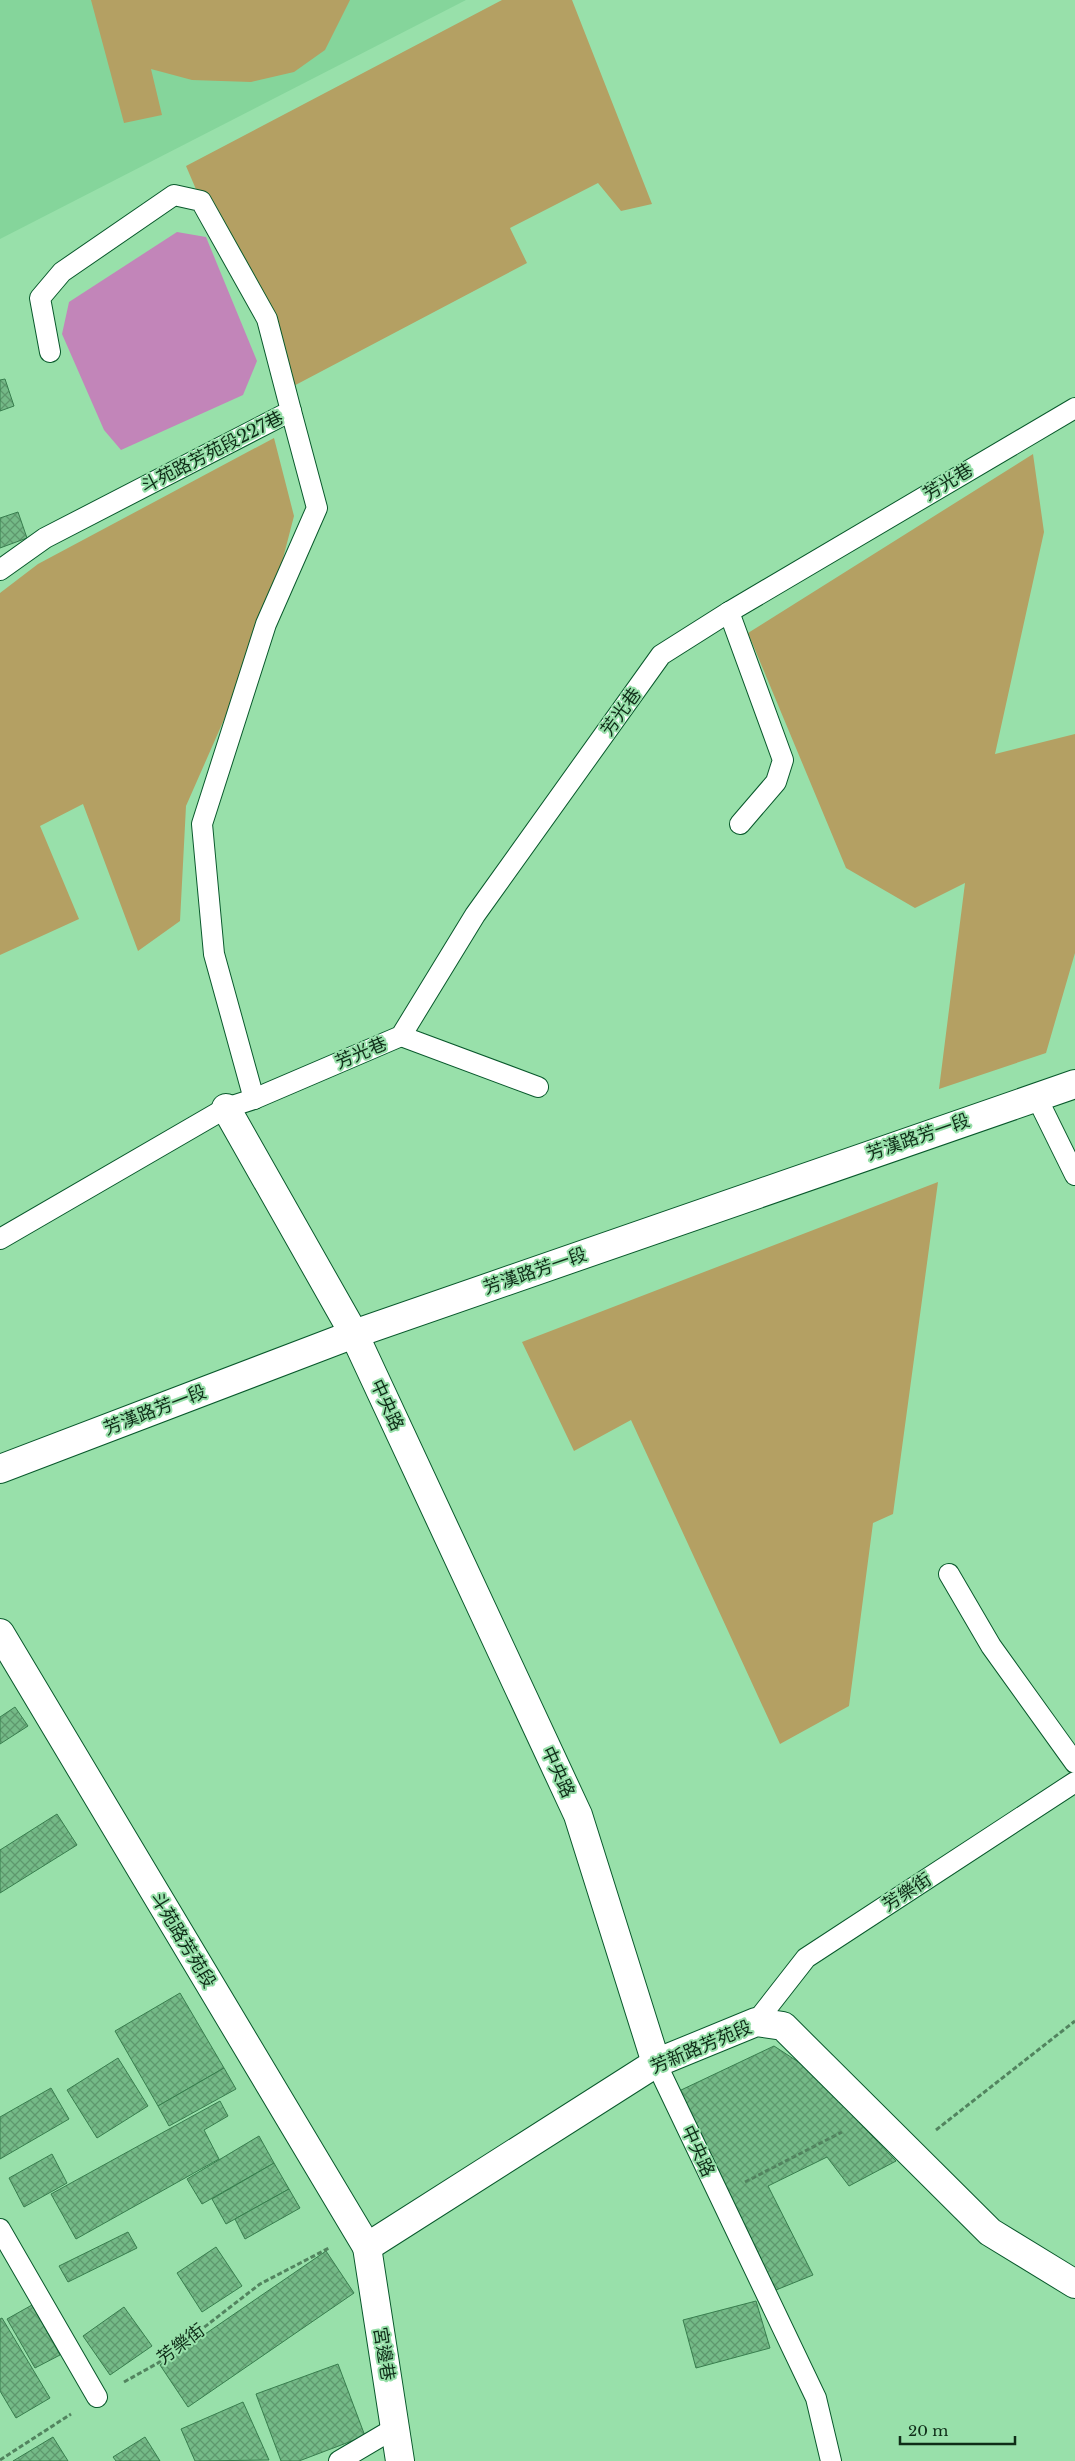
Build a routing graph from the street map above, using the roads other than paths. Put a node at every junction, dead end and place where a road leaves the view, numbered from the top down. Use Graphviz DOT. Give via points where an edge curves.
graph roads {
  1 [pos="50,352"];
  2 [pos="1075,408"];
  3 [pos="291,411"];
  4 [pos="0,570"];
  5 [pos="729,612"];
  6 [pos="740,824"];
  7 [pos="401,1036"];
  8 [pos="1075,1084"];
  9 [pos="538,1087"];
  10 [pos="1036,1096"];
  11 [pos="254,1099"];
  12 [pos="226,1108"];
  13 [pos="1075,1175"];
  14 [pos="0,1239"];
  15 [pos="354,1334"];
  16 [pos="0,1469"];
  17 [pos="949,1574"];
  18 [pos="2,1640"];
  19 [pos="1075,1763"];
  20 [pos="1075,1782"];
  21 [pos="756,2022"];
  22 [pos="656,2063"];
  23 [pos="0,2229"];
  24 [pos="367,2247"];
  25 [pos="1075,2284"];
  26 [pos="97,2397"];
  27 [pos="395,2428"];
  28 [pos="339,2461"];
  29 [pos="400,2461"];
  30 [pos="832,2461"];
  1 -- 3 [label="lane, 斗苑路芳苑段227巷" via="40,298 62,272 174,195 200,201 267,319"];
  2 -- 5 [label="lane, 芳光巷"];
  3 -- 4 [label="lane, 斗苑路芳苑段227巷" via="45,538"];
  3 -- 11 [label="lane" via="317,508 266,624 202,824 214,954"];
  5 -- 6 [label="lane" via="783,760 776,782"];
  5 -- 7 [label="lane, 芳光巷" via="662,655 475,915"];
  7 -- 9 [label="lane"];
  7 -- 11 [label="lane, 芳光巷"];
  8 -- 10 [label="street, 芳漢路芳一段"];
  10 -- 13 [label="lane"];
  10 -- 15 [label="street, 芳漢路芳一段"];
  11 -- 12 [label="lane, 芳光巷"];
  12 -- 14 [label="lane, 芳光巷"];
  12 -- 15 [label="street, 中央路"];
  15 -- 16 [label="street, 芳漢路芳一段"];
  15 -- 22 [label="street, 中央路" via="578,1815"];
  17 -- 19 [label="lane" via="991,1646"];
  18 -- 24 [label="street, 斗苑路芳苑段"];
  20 -- 21 [label="lane, 芳樂街" via="806,1958"];
  21 -- 22 [label="street, 芳新路芳苑段"];
  21 -- 25 [label="street, 芳新路芳苑段" via="783,2026 990,2232"];
  22 -- 24 [label="street, 芳新路芳苑段"];
  22 -- 30 [label="lane, 中央路" via="816,2398"];
  23 -- 26 [label="lane"];
  24 -- 27 [label="street, 宮邊巷"];
  27 -- 28 [label="lane"];
  27 -- 29 [label="street, 宮邊巷"];
}
